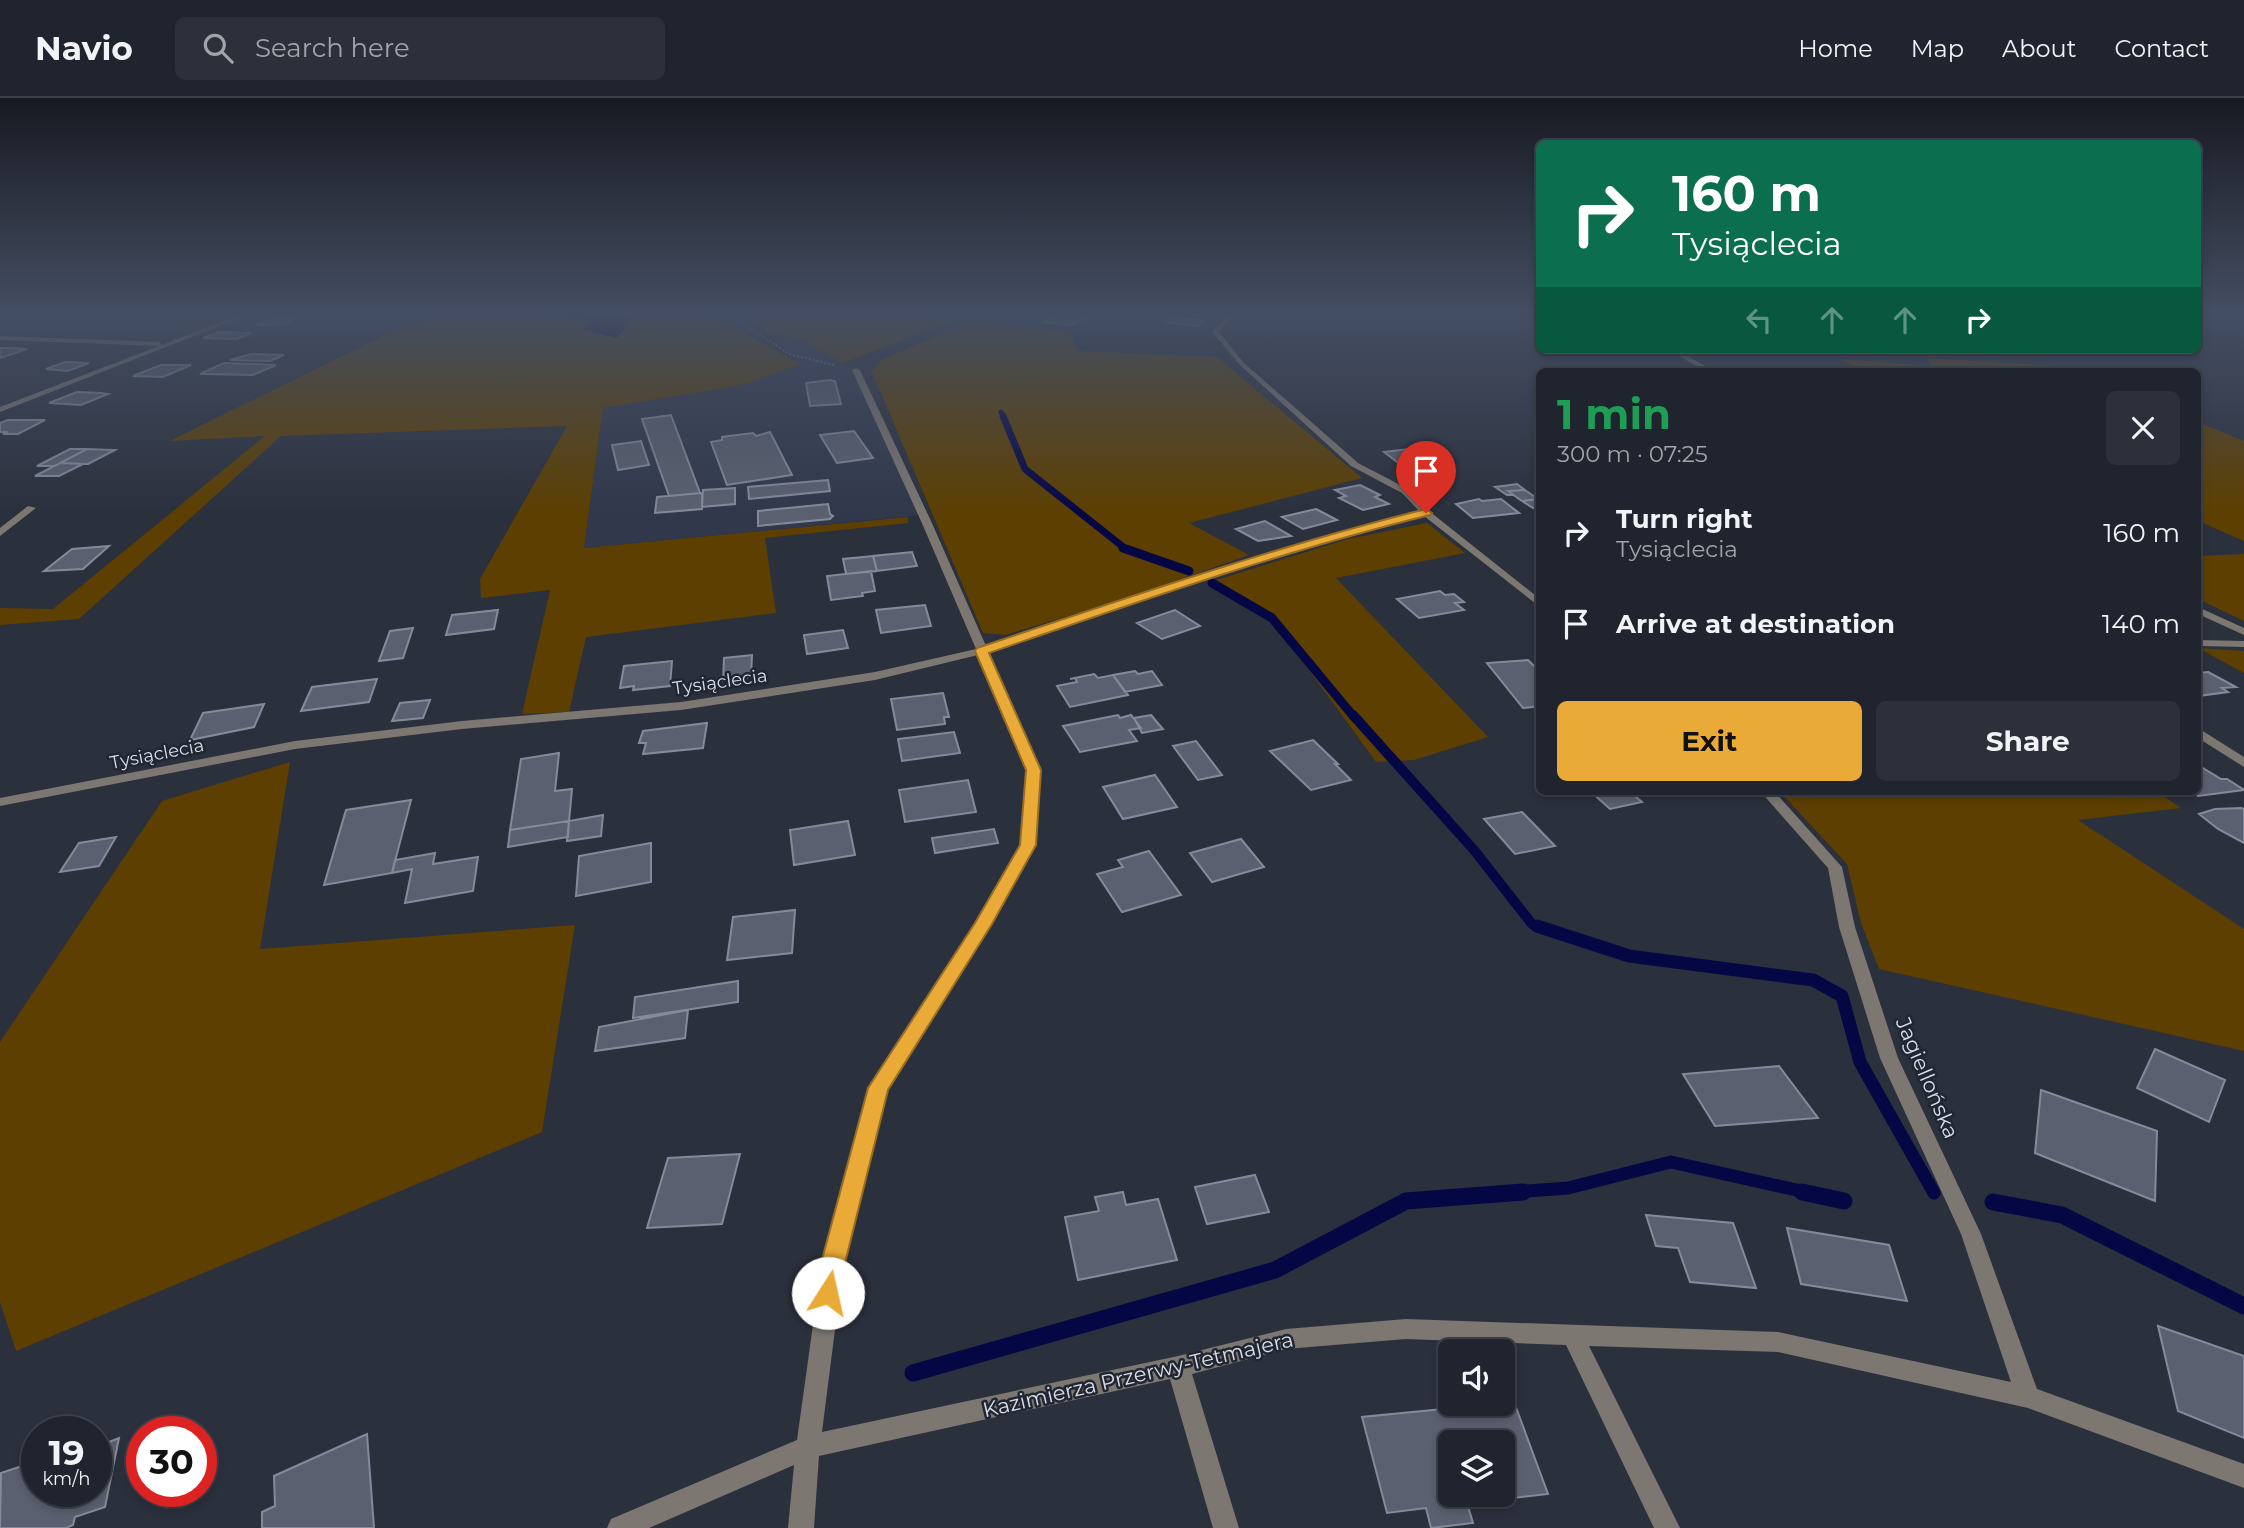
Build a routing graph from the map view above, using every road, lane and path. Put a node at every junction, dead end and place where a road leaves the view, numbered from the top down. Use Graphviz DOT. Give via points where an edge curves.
graph roads {
  1 [pos="80,379"];
  2 [pos="860,379"];
  3 [pos="1259,379"];
  4 [pos="0,410"];
  5 [pos="31,508"];
  6 [pos="1426,513"];
  7 [pos="0,533"];
  8 [pos="1536,601"];
  9 [pos="2201,611"];
  10 [pos="2244,632"];
  11 [pos="2201,643"];
  12 [pos="2244,644"];
  13 [pos="981,651"];
  14 [pos="2201,734"];
  15 [pos="2244,762"];
  16 [pos="1771,795"];
  17 [pos="0,802"];
  18 [pos="1572,1334"];
  19 [pos="1178,1367"];
  20 [pos="2028,1398"];
  21 [pos="808,1447"];
  22 [pos="2244,1476"];
  23 [pos="620,1528"];
  24 [pos="801,1528"];
  25 [pos="1226,1528"];
  26 [pos="1667,1528"];
  1 -- 4 [label="street"];
  2 -- 13 [label="street"];
  3 -- 6 [label="street" via="1354,464 1405,491"];
  5 -- 7 [label="street"];
  6 -- 8 [label="street"];
  6 -- 13 [label="street, Tysiąclecia" via="1246,562"];
  9 -- 10 [label="street"];
  11 -- 12 [label="street"];
  13 -- 17 [label="street, Tysiąclecia" via="874,677 681,706 295,745"];
  13 -- 21 [label="street" via="1034,770 1028,845 878,1088 832,1267"];
  14 -- 15 [label="street"];
  16 -- 20 [label="street, Jagiellońska" via="1835,867 1847,928 1889,1058 1971,1234"];
  18 -- 19 [label="street, Kazimierza Przerwy-Tetmajera" via="1406,1329 1286,1339"];
  18 -- 20 [label="street, Kazimierza Przerwy-Tetmajera" via="1778,1342"];
  18 -- 26 [label="street"];
  19 -- 21 [label="street, Kazimierza Przerwy-Tetmajera"];
  19 -- 25 [label="street"];
  20 -- 22 [label="street, Kazimierza Przerwy-Tetmajera"];
  21 -- 23 [label="street, Kazimierza Przerwy-Tetmajera"];
  21 -- 24 [label="street"];
}
